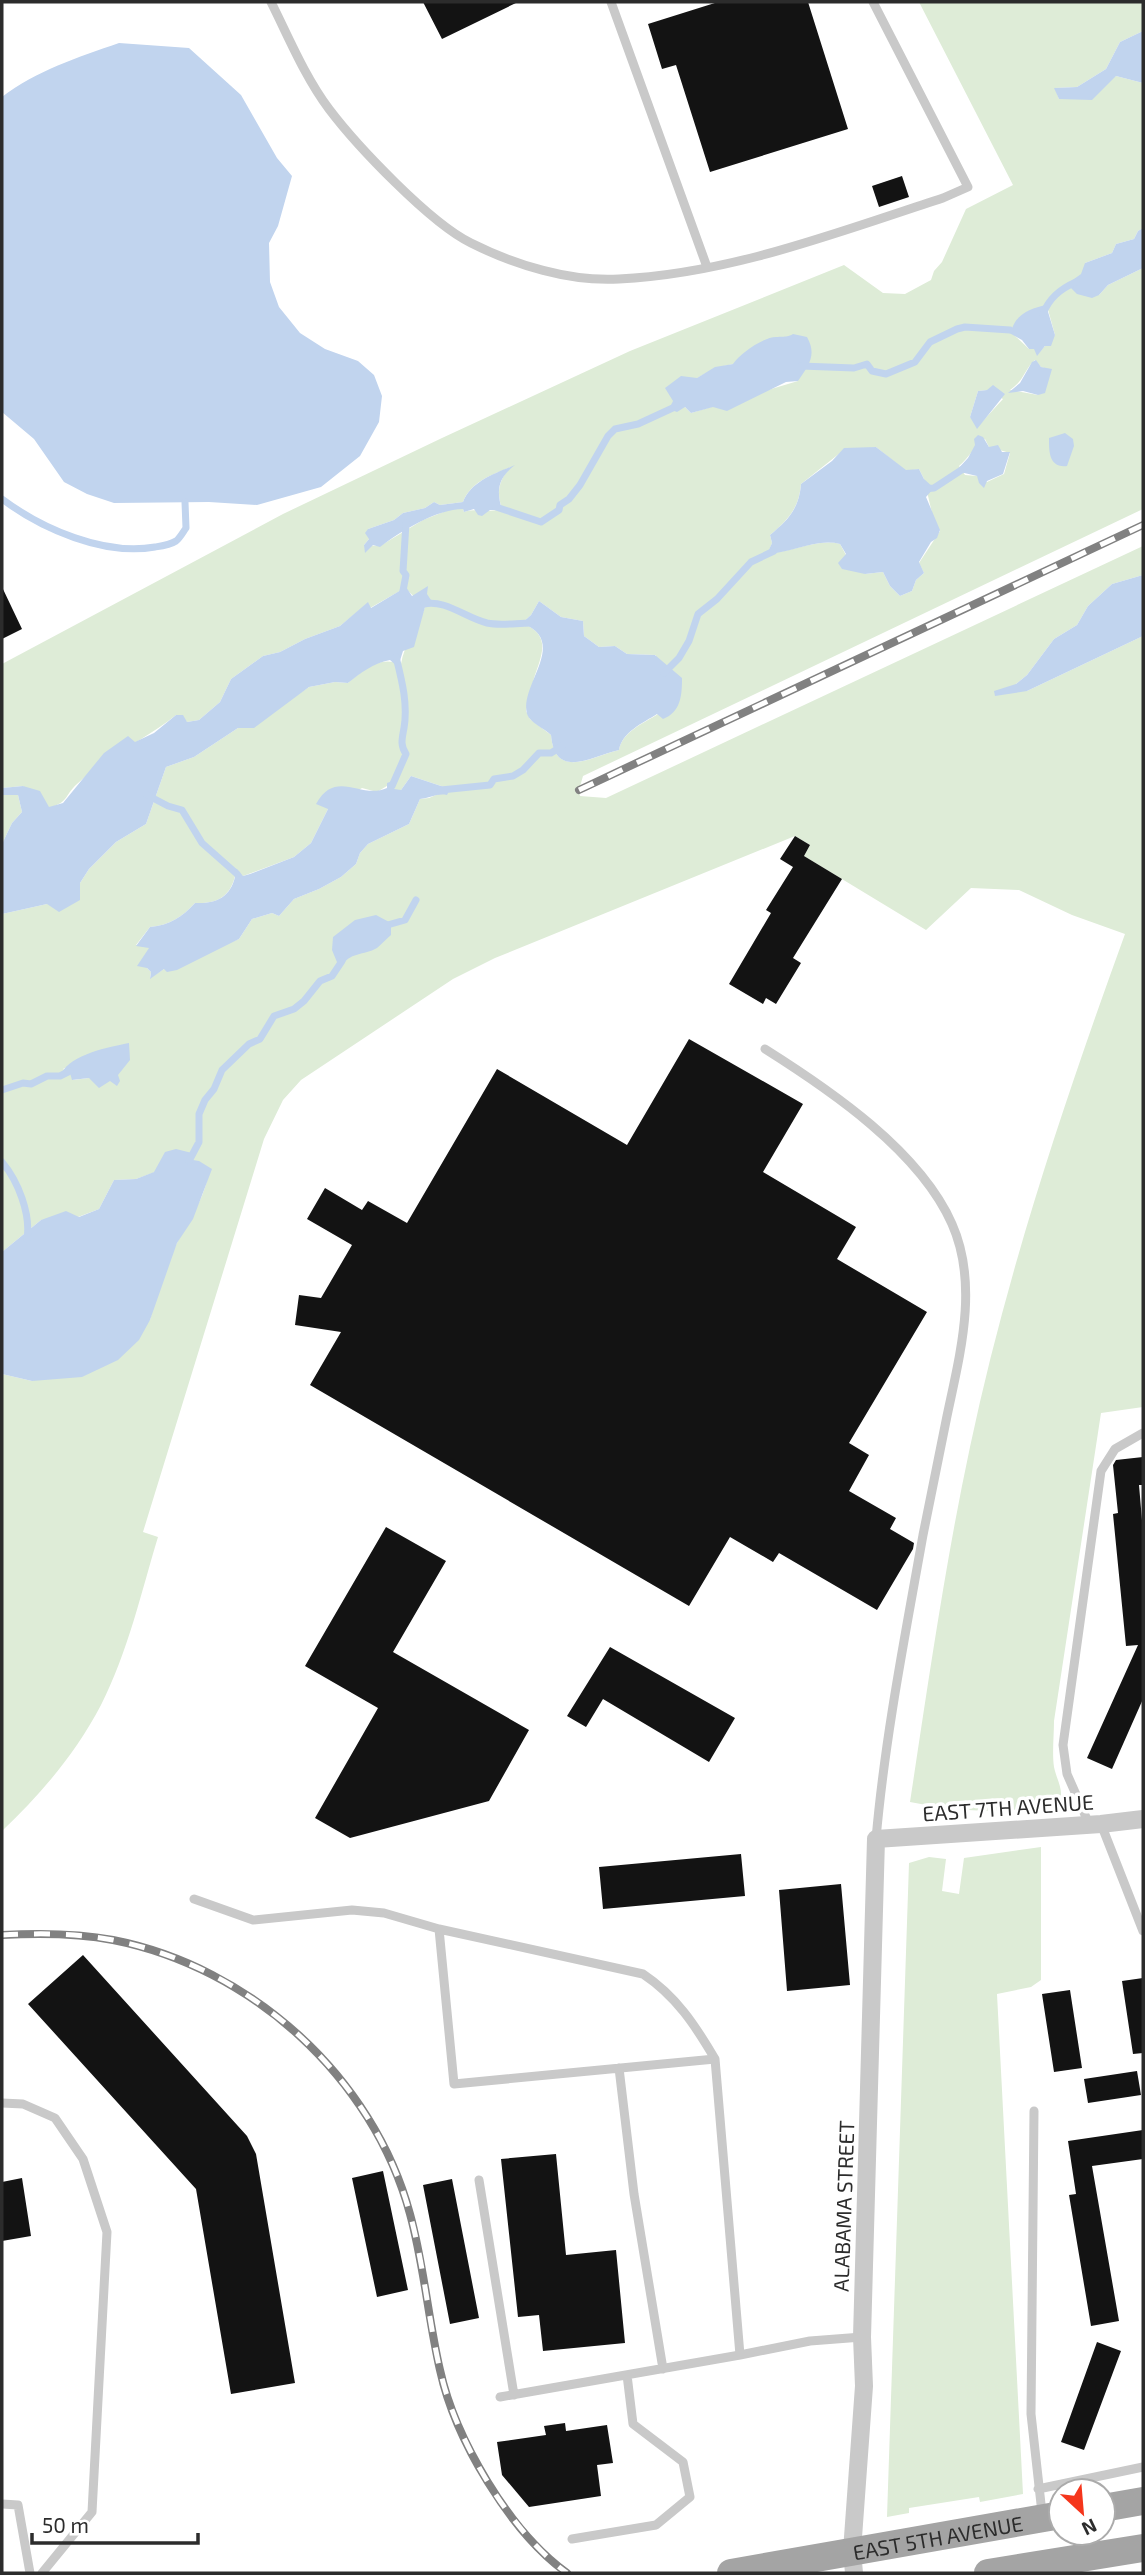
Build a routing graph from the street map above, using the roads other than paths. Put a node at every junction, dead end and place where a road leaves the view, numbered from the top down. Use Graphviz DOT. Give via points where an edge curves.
graph roads {
  1 [pos="271,2"];
  2 [pos="611,2"];
  3 [pos="873,2"];
  4 [pos="707,267"];
  5 [pos="765,1049"];
  6 [pos="1143,1433"];
  7 [pos="1143,1819"];
  8 [pos="1095,1824"];
  9 [pos="876,1839"];
  10 [pos="194,1899"];
  11 [pos="439,1929"];
  12 [pos="1143,1931"];
  13 [pos="715,2059"];
  14 [pos="619,2068"];
  15 [pos="2,2103"];
  16 [pos="1034,2111"];
  17 [pos="479,2180"];
  18 [pos="862,2337"];
  19 [pos="740,2355"];
  20 [pos="663,2369"];
  21 [pos="627,2375"];
  22 [pos="514,2395"];
  23 [pos="500,2397"];
  24 [pos="1143,2467"];
  25 [pos="1038,2489"];
  26 [pos="1143,2501"];
  27 [pos="2,2504"];
  28 [pos="1117,2506"];
  29 [pos="1047,2507"];
  30 [pos="1047,2518"];
  31 [pos="572,2539"];
  32 [pos="1143,2548"];
  33 [pos="853,2562"];
  34 [pos="30,2573"];
  35 [pos="42,2573"];
  36 [pos="731,2573"];
  37 [pos="988,2573"];
  1 -- 4 [label="lane" via="328,108 401,187 469,243 570,276 617,279"];
  2 -- 4 [label="lane"];
  3 -- 4 [label="lane" via="968,187 864,224"];
  5 -- 9 [label="lane" via="851,1108 915,1168 951,1222 965,1270 963,1333 902,1649"];
  6 -- 8 [label="lane" via="1115,1449 1101,1471 1063,1745 1067,1774"];
  7 -- 8 [label="street, EAST 7TH AVENUE"];
  8 -- 9 [label="street, EAST 7TH AVENUE"];
  8 -- 12 [label="lane"];
  9 -- 18 [label="street, ALABAMA STREET"];
  10 -- 11 [label="lane" via="253,1920 352,1910 384,1913"];
  11 -- 13 [label="lane" via="643,1974 664,1988 690,2017"];
  11 -- 14 [label="lane" via="454,2084"];
  13 -- 14 [label="lane"];
  13 -- 19 [label="lane"];
  14 -- 20 [label="lane"];
  15 -- 35 [label="lane" via="23,2104 55,2118 83,2159 107,2232 92,2512"];
  16 -- 25 [label="lane" via="1031,2414"];
  17 -- 22 [label="lane"];
  18 -- 19 [label="lane" via="810,2341"];
  18 -- 33 [label="street, ALABAMA STREET" via="864,2386"];
  19 -- 20 [label="lane"];
  20 -- 21 [label="lane"];
  21 -- 22 [label="lane"];
  21 -- 31 [label="lane" via="633,2424 683,2462 690,2497 656,2525"];
  22 -- 23 [label="lane"];
  24 -- 25 [label="lane"];
  25 -- 29 [label="lane"];
  26 -- 28 [label="main road"];
  27 -- 34 [label="lane" via="19,2505"];
  30 -- 33 [label="main road, EAST 5TH AVENUE"];
  32 -- 37 [label="main road"];
  33 -- 36 [label="main road, EAST 5TH AVENUE"];
}
